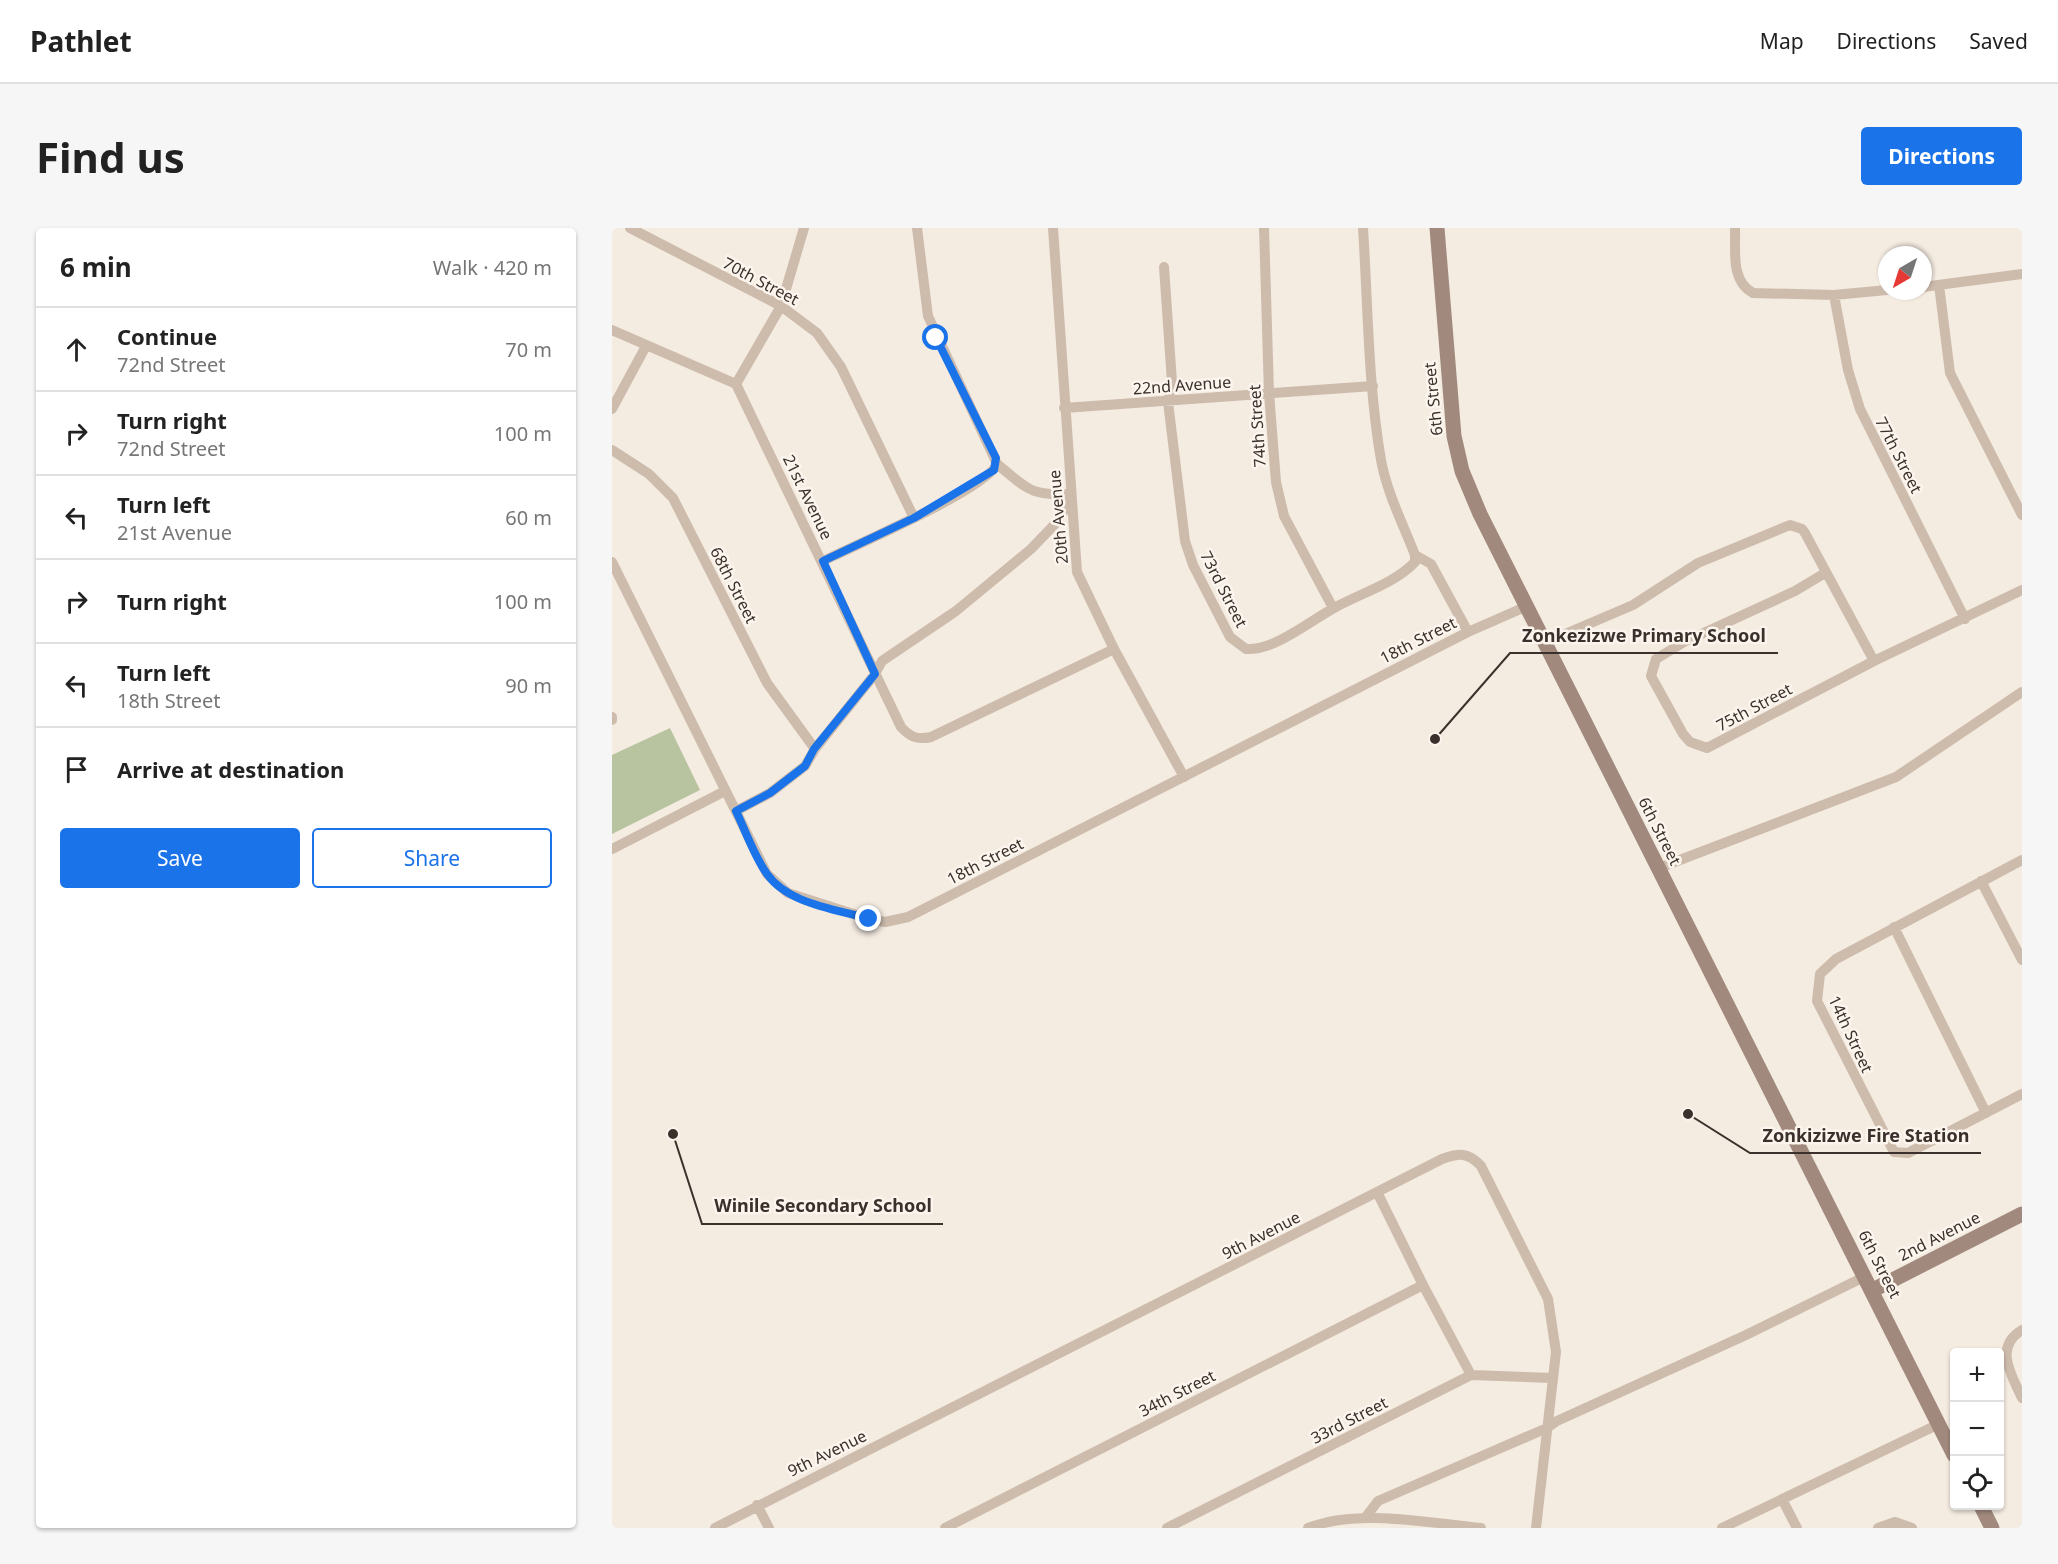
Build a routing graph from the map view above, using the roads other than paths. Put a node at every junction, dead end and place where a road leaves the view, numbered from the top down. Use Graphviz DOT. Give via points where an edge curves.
graph roads {
  1 [pos="630,228"];
  2 [pos="804,228"];
  3 [pos="917,228"];
  4 [pos="1053,228"];
  5 [pos="1264,228"];
  6 [pos="1364,228"];
  7 [pos="1437,228"];
  8 [pos="1735,228"];
  9 [pos="1164,267"];
  10 [pos="2022,274"];
  11 [pos="1939,285"];
  12 [pos="1932,286"];
  13 [pos="1878,291"];
  14 [pos="1834,295"];
  15 [pos="781,306"];
  16 [pos="612,330"];
  17 [pos="646,346"];
  18 [pos="736,384"];
  19 [pos="1373,386"];
  20 [pos="1269,393"];
  21 [pos="1168,402"];
  22 [pos="1064,408"];
  23 [pos="612,409"];
  24 [pos="612,450"];
  25 [pos="997,464"];
  26 [pos="1071,497"];
  27 [pos="2022,515"];
  28 [pos="914,518"];
  29 [pos="1415,555"];
  30 [pos="823,561"];
  31 [pos="612,562"];
  32 [pos="1825,573"];
  33 [pos="2022,590"];
  34 [pos="1525,607"];
  35 [pos="1333,608"];
  36 [pos="1965,619"];
  37 [pos="1468,632"];
  38 [pos="1544,643"];
  39 [pos="1114,649"];
  40 [pos="1874,661"];
  41 [pos="875,674"];
  42 [pos="2022,692"];
  43 [pos="814,749"];
  44 [pos="1184,777"];
  45 [pos="724,791"];
  46 [pos="736,811"];
  47 [pos="612,849"];
  48 [pos="2022,860"];
  49 [pos="1659,868"];
  50 [pos="1982,880"];
  51 [pos="1894,927"];
  52 [pos="2022,960"];
  53 [pos="2022,1094"];
  54 [pos="1986,1113"];
  55 [pos="1377,1192"];
  56 [pos="2022,1214"];
  57 [pos="1866,1276"];
  58 [pos="1423,1285"];
  59 [pos="1873,1290"];
  60 [pos="2022,1330"];
  61 [pos="1471,1375"];
  62 [pos="1552,1378"];
  63 [pos="2022,1398"];
  64 [pos="1939,1424"];
  65 [pos="1547,1428"];
  66 [pos="1950,1447"];
  67 [pos="1782,1499"];
  68 [pos="757,1505"];
  69 [pos="1983,1510"];
  70 [pos="1365,1518"];
  71 [pos="715,1528"];
  72 [pos="769,1528"];
  73 [pos="945,1528"];
  74 [pos="1167,1528"];
  75 [pos="1308,1528"];
  76 [pos="1481,1528"];
  77 [pos="1536,1528"];
  78 [pos="1722,1528"];
  79 [pos="1797,1528"];
  80 [pos="1878,1528"];
  81 [pos="1912,1528"];
  82 [pos="1992,1528"];
  1 -- 15 [label="street, 70th Street"];
  2 -- 15 [label="street"];
  3 -- 25 [label="street" via="928,316"];
  4 -- 22 [label="street, 20th Avenue"];
  5 -- 20 [label="street, 74th Street"];
  6 -- 19 [label="street"];
  7 -- 34 [label="street, 6th Street" via="1456,447 1480,514"];
  8 -- 14 [label="street" via="1738,276 1748,290 1761,295"];
  9 -- 21 [label="street, 73rd Street" via="1172,382"];
  10 -- 11 [label="street"];
  11 -- 12 [label="street"];
  11 -- 27 [label="street" via="1950,373"];
  13 -- 14 [label="street"];
  14 -- 36 [label="street, 77th Street" via="1848,370 1860,409"];
  15 -- 18 [label="street"];
  15 -- 28 [label="street, 70th Street" via="817,333 830,349"];
  16 -- 17 [label="street"];
  17 -- 18 [label="street"];
  17 -- 23 [label="street"];
  18 -- 30 [label="street, 21st Avenue"];
  19 -- 20 [label="street, 22nd Avenue"];
  19 -- 29 [label="street" via="1386,480"];
  20 -- 21 [label="street, 22nd Avenue"];
  20 -- 35 [label="street, 74th Street" via="1276,482 1284,516"];
  21 -- 22 [label="street, 22nd Avenue"];
  21 -- 35 [label="street, 73rd Street" via="1185,541 1230,637 1240,647 1252,650 1293,633"];
  22 -- 26 [label="street, 20th Avenue"];
  24 -- 43 [label="street, 68th Street" via="650,474 673,498 767,683"];
  25 -- 26 [label="street" via="1032,492"];
  25 -- 28 [label="street" via="987,477"];
  26 -- 39 [label="street, 20th Avenue" via="1077,572"];
  26 -- 41 [label="street" via="1037,544 956,611 882,661"];
  28 -- 30 [label="street"];
  29 -- 35 [label="street, 73rd Street" via="1415,562 1396,577"];
  29 -- 37 [label="street" via="1431,564"];
  30 -- 41 [label="street, 21st Avenue"];
  31 -- 45 [label="street, 18th Street"];
  32 -- 38 [label="street" via="1802,529 1779,527 1687,568 1633,605"];
  32 -- 40 [label="street"];
  32 -- 40 [label="street, 75th Street" via="1684,642 1656,660 1651,676 1683,734 1690,742 1707,748"];
  33 -- 36 [label="street, 75th Street"];
  34 -- 37 [label="street, 18th Street"];
  34 -- 38 [label="street, 6th Street"];
  36 -- 40 [label="street, 75th Street"];
  37 -- 44 [label="street, 18th Street"];
  38 -- 49 [label="street, 6th Street"];
  39 -- 41 [label="street, 21st Avenue" via="921,739 901,728"];
  39 -- 44 [label="street, 20th Avenue"];
  41 -- 43 [label="street"];
  42 -- 49 [label="street" via="1896,777"];
  43 -- 46 [label="street" via="805,766"];
  44 -- 46 [label="street, 18th Street" via="908,917 885,922 800,898 779,887 767,874"];
  45 -- 46 [label="street, 18th Street"];
  45 -- 47 [label="street"];
  48 -- 50 [label="street, 14th Street"];
  49 -- 57 [label="street, 6th Street"];
  50 -- 51 [label="street, 14th Street"];
  50 -- 52 [label="street"];
  51 -- 54 [label="street"];
  51 -- 54 [label="street, 14th Street" via="1826,967 1817,982 1817,1001 1891,1150 1908,1153"];
  53 -- 54 [label="street, 14th Street"];
  55 -- 58 [label="street"];
  55 -- 62 [label="street, 9th Avenue" via="1442,1159 1465,1154 1473,1157 1548,1299 1556,1352"];
  55 -- 68 [label="street, 9th Avenue"];
  56 -- 59 [label="street, 2nd Avenue"];
  57 -- 59 [label="street, 6th Street"];
  57 -- 65 [label="street"];
  58 -- 61 [label="street"];
  58 -- 73 [label="street, 34th Street"];
  59 -- 64 [label="street, 6th Street"];
  60 -- 63 [label="street" via="2011,1341 2006,1362"];
  61 -- 62 [label="street, 33rd Street"];
  61 -- 74 [label="street, 33rd Street"];
  62 -- 65 [label="street, 9th Avenue"];
  64 -- 66 [label="street, 6th Street"];
  64 -- 67 [label="street"];
  65 -- 70 [label="street" via="1378,1501"];
  65 -- 77 [label="street, 9th Avenue"];
  67 -- 78 [label="street"];
  67 -- 79 [label="street"];
  68 -- 71 [label="street, 9th Avenue"];
  68 -- 72 [label="street"];
  69 -- 82 [label="street"];
  70 -- 75 [label="street"];
  70 -- 76 [label="street"];
  80 -- 81 [label="street" via="1896,1522"];
}
